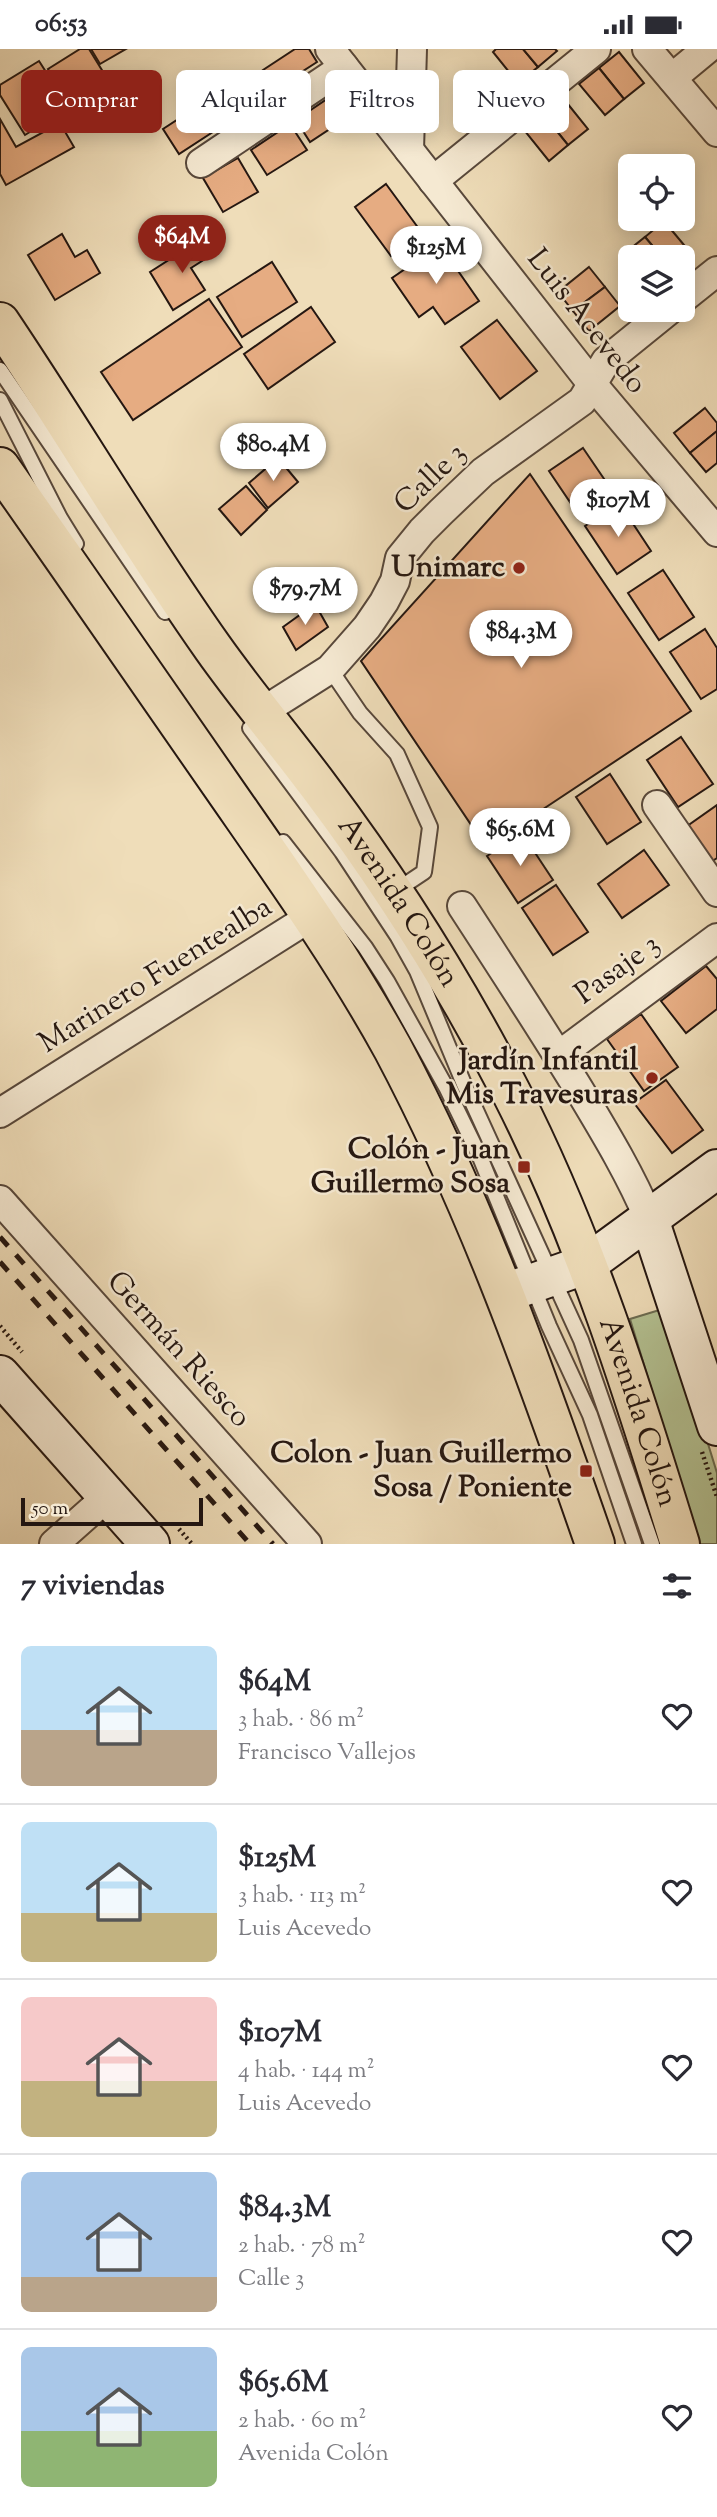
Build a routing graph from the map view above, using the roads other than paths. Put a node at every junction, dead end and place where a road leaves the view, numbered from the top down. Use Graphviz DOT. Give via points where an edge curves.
graph roads {
  1 [pos="412,49"];
  2 [pos="596,49"];
  3 [pos="647,49"];
  4 [pos="707,49"];
  5 [pos="337,58"];
  6 [pos="672,78"];
  7 [pos="717,132"];
  8 [pos="409,150"];
  9 [pos="201,163"];
  10 [pos="433,181"];
  11 [pos="717,271"];
  12 [pos="695,289"];
  13 [pos="0,322"];
  14 [pos="654,322"];
  15 [pos="0,370"];
  16 [pos="593,386"];
  17 [pos="0,400"];
  18 [pos="0,467"];
  19 [pos="711,514"];
  20 [pos="87,560"];
  21 [pos="170,619"];
  22 [pos="330,669"];
  23 [pos="251,714"];
  24 [pos="657,805"];
  25 [pos="277,834"];
  26 [pos="717,892"];
  27 [pos="393,893"];
  28 [pos="462,906"];
  29 [pos="312,916"];
  30 [pos="717,938"];
  31 [pos="558,1055"];
  32 [pos="0,1113"];
  33 [pos="717,1169"];
  34 [pos="0,1200"];
  35 [pos="649,1219"];
  36 [pos="587,1264"];
  37 [pos="530,1284"];
  38 [pos="0,1375"];
  39 [pos="717,1426"];
  40 [pos="108,1496"];
  41 [pos="54,1544"];
  42 [pos="150,1544"];
  43 [pos="307,1544"];
  44 [pos="595,1544"];
  45 [pos="634,1544"];
  46 [pos="652,1544"];
  47 [pos="680,1544"];
  1 -- 8 [label="street"];
  2 -- 10 [label="street"];
  3 -- 6 [label="street"];
  4 -- 6 [label="street"];
  5 -- 8 [label="street, Luis Acevedo"];
  5 -- 9 [label="street"];
  6 -- 7 [label="street"];
  8 -- 10 [label="street, Luis Acevedo"];
  10 -- 16 [label="street, Luis Acevedo"];
  11 -- 12 [label="street"];
  13 -- 23 [label="main road, Avenida Colón"];
  14 -- 16 [label="street, Calle 3" via="606,361"];
  15 -- 21 [label="lane"];
  16 -- 19 [label="street, Luis Acevedo"];
  16 -- 22 [label="street, Calle 3" via="582,401 483,472 422,531 400,558 384,602"];
  17 -- 20 [label="lane" via="60,518"];
  18 -- 29 [label="main road"];
  22 -- 23 [label="street, Calle 3"];
  22 -- 27 [label="lane" via="360,713 397,754 430,827 424,872"];
  23 -- 27 [label="main road, Avenida Colón" via="321,790"];
  23 -- 37 [label="lane" via="398,937 422,981 464,1084"];
  24 -- 26 [label="street"];
  25 -- 37 [label="lane" via="365,947 421,1040 480,1157"];
  27 -- 36 [label="main road, Avenida Colón" via="513,1096"];
  28 -- 31 [label="street"];
  29 -- 32 [label="street, Marinero Fuentealba"];
  29 -- 37 [label="main road" via="428,1118 484,1239"];
  30 -- 31 [label="street, Pasaje 3"];
  31 -- 35 [label="street" via="633,1181"];
  33 -- 35 [label="street"];
  34 -- 43 [label="street, Germán Riesco"];
  35 -- 36 [label="street"];
  35 -- 39 [label="street"];
  36 -- 37 [label="street"];
  36 -- 47 [label="main road, Avenida Colón" via="631,1383"];
  37 -- 44 [label="main road"];
  37 -- 45 [label="lane" via="590,1415"];
  37 -- 46 [label="lane" via="586,1353"];
  38 -- 40 [label="street"];
  40 -- 41 [label="street"];
  40 -- 42 [label="street"];
}
